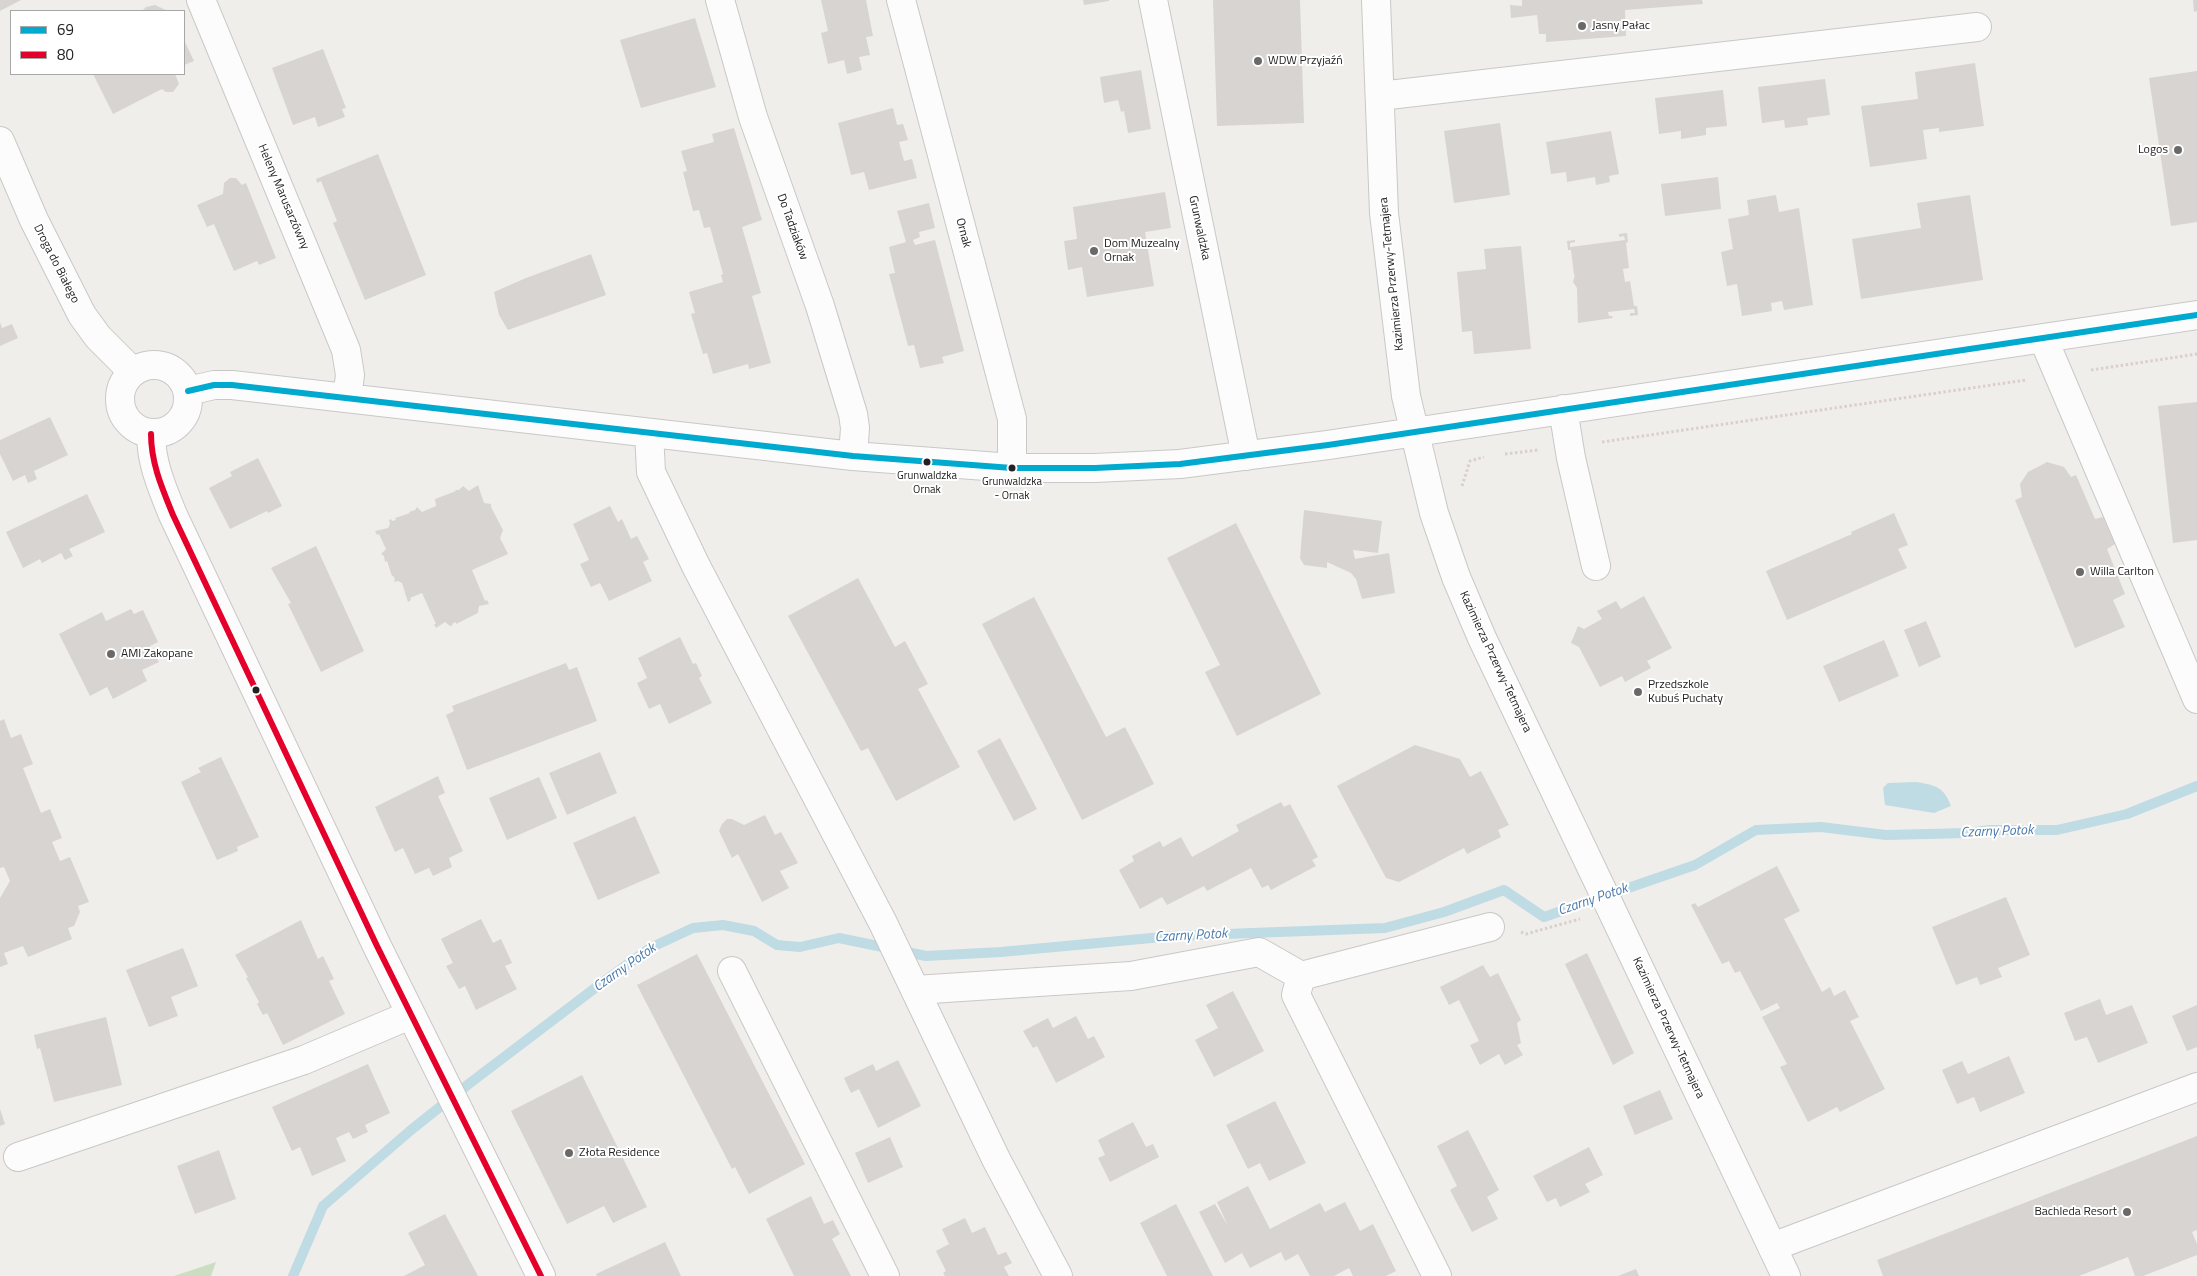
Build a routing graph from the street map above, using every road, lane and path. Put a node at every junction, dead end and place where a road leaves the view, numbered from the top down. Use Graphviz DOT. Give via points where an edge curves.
graph roads {
  1 [pos="201,0"];
  2 [pos="720,0"];
  3 [pos="901,0"];
  4 [pos="1153,0"];
  5 [pos="1376,0"];
  6 [pos="1977,27"];
  7 [pos="1380,96"];
  8 [pos="0,141"];
  9 [pos="2197,315"];
  10 [pos="2043,338"];
  11 [pos="2197,354"];
  12 [pos="133,372"];
  13 [pos="2059,375"];
  14 [pos="188,392"];
  15 [pos="347,398"];
  16 [pos="1563,409"];
  17 [pos="649,432"];
  18 [pos="1414,432"];
  19 [pos="151,434"];
  20 [pos="1570,447"];
  21 [pos="1497,454"];
  22 [pos="853,456"];
  23 [pos="1246,456"];
  24 [pos="1488,456"];
  25 [pos="1012,468"];
  26 [pos="1461,488"];
  27 [pos="1596,566"];
  28 [pos="2197,699"];
  29 [pos="1587,917"];
  30 [pos="1490,927"];
  31 [pos="1518,931"];
  32 [pos="732,971"];
  33 [pos="1301,976"];
  34 [pos="910,980"];
  35 [pos="410,1015"];
  36 [pos="2197,1087"];
  37 [pos="18,1157"];
  38 [pos="1772,1248"];
  39 [pos="541,1276"];
  40 [pos="885,1276"];
  41 [pos="1058,1276"];
  42 [pos="1436,1276"];
  43 [pos="1786,1276"];
  1 -- 15 [label="street, Heleny Marusarzówny" via="346,350 350,375"];
  2 -- 22 [label="street, Do Tadziaków" via="753,117 820,306 853,414"];
  3 -- 25 [label="street, Ornak" via="1012,419"];
  4 -- 23 [label="street, Grunwaldzka"];
  5 -- 7 [label="street, Kazimierza Przerwy-Tetmajera"];
  6 -- 7 [label="street"];
  7 -- 18 [label="street, Kazimierza Przerwy-Tetmajera" via="1384,213 1406,396"];
  8 -- 12 [label="street, Droga do Białego" via="34,220 82,315 98,337"];
  9 -- 10 [label="street"];
  10 -- 13 [label="street"];
  10 -- 16 [label="street"];
  11 -- 13 [label="path"];
  12 -- 14 [label="street" via="144,366 163,366 179,375"];
  12 -- 19 [label="street" via="122,385 121,409 129,424"];
  13 -- 20 [label="path"];
  13 -- 28 [label="street"];
  14 -- 15 [label="street" via="220,385"];
  14 -- 19 [label="street" via="188,407 180,422 167,431"];
  15 -- 17 [label="street"];
  16 -- 18 [label="street"];
  16 -- 20 [label="street"];
  17 -- 22 [label="street"];
  17 -- 34 [label="street" via="652,472 662,495 884,923"];
  18 -- 23 [label="street"];
  18 -- 38 [label="street, Kazimierza Przerwy-Tetmajera" via="1434,513 1482,638"];
  19 -- 35 [label="street" via="156,474 173,515"];
  20 -- 21 [label="path"];
  20 -- 27 [label="street"];
  22 -- 25 [label="street"];
  23 -- 25 [label="street" via="1137,467"];
  24 -- 26 [label="path" via="1470,461"];
  29 -- 31 [label="path" via="1526,934"];
  30 -- 33 [label="street"];
  32 -- 40 [label="street"];
  33 -- 34 [label="street" via="1259,952 1131,976"];
  33 -- 42 [label="street" via="1296,995"];
  34 -- 41 [label="street" via="996,1159"];
  35 -- 37 [label="street" via="304,1060"];
  35 -- 39 [label="street"];
  36 -- 38 [label="street"];
  38 -- 43 [label="street, Kazimierza Przerwy-Tetmajera"];
}
